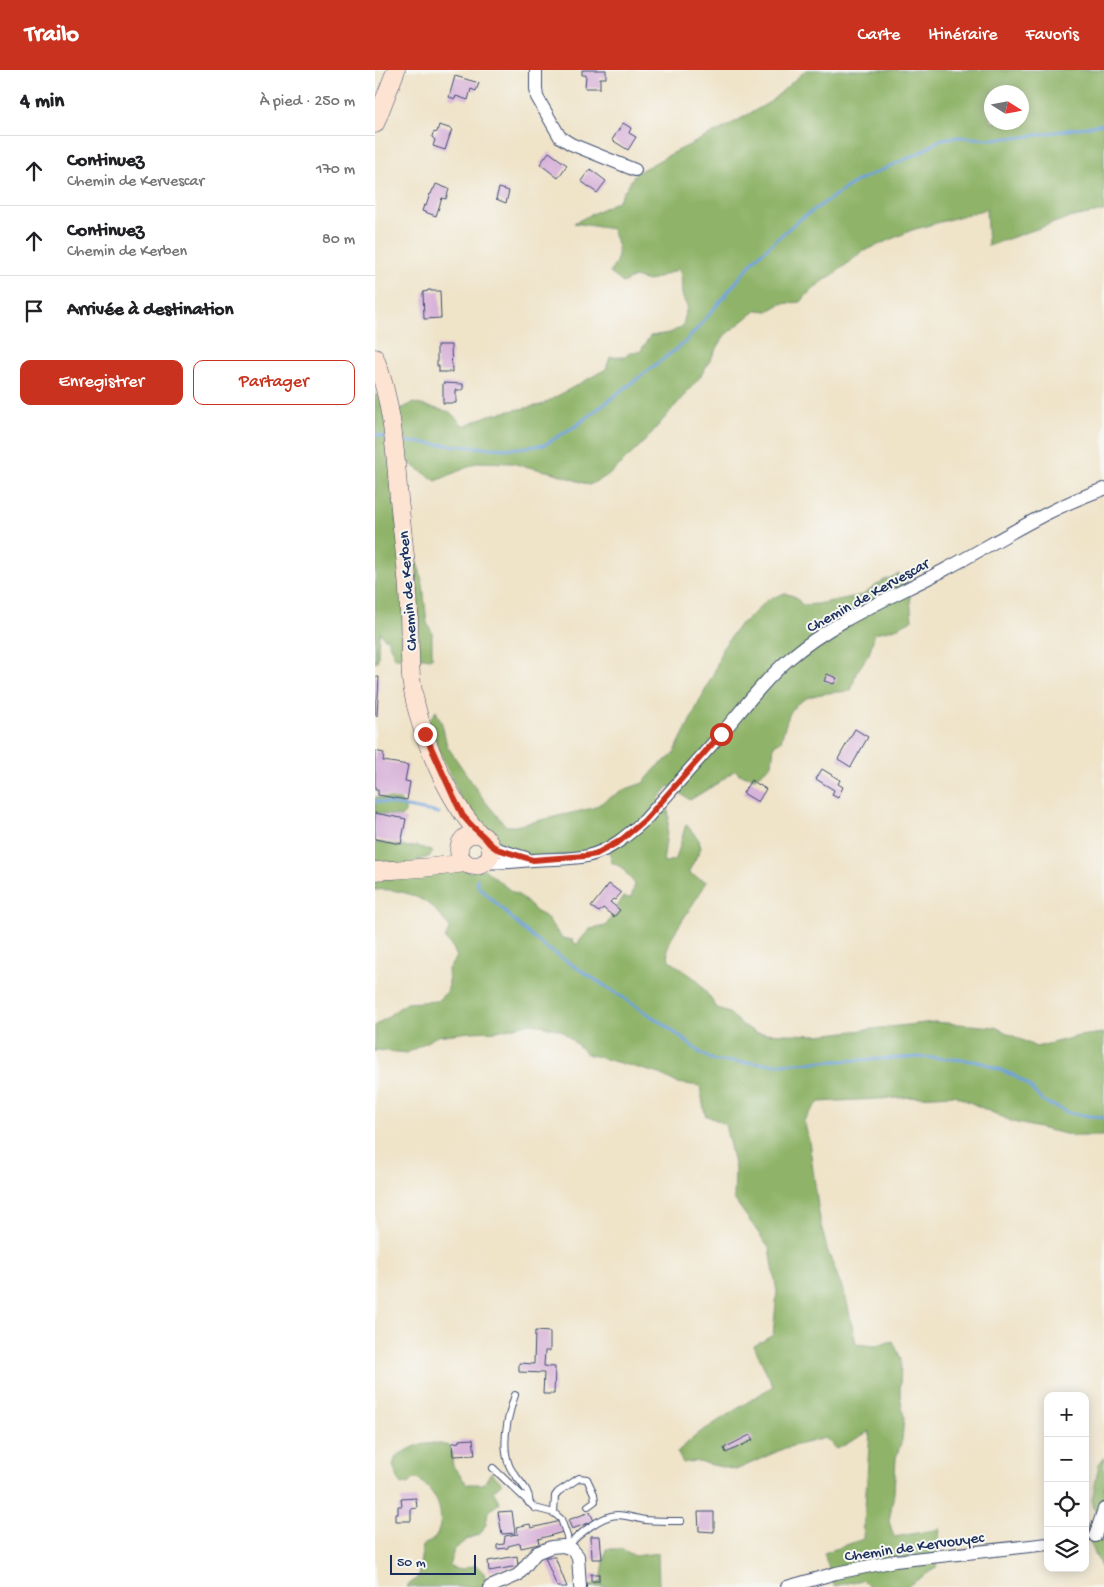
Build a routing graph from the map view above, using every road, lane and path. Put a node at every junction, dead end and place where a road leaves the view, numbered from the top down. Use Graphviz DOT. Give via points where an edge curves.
graph roads {
  1 [pos="396,70"];
  2 [pos="536,70"];
  3 [pos="375,124"];
  4 [pos="635,170"];
  5 [pos="375,358"];
  6 [pos="1104,489"];
  7 [pos="471,846"];
  8 [pos="533,860"];
  9 [pos="487,862"];
  10 [pos="375,871"];
  11 [pos="515,1395"];
  12 [pos="493,1468"];
  13 [pos="529,1503"];
  14 [pos="588,1506"];
  15 [pos="1104,1509"];
  16 [pos="554,1513"];
  17 [pos="681,1521"];
  18 [pos="1095,1536"];
  19 [pos="1044,1544"];
  20 [pos="568,1546"];
  21 [pos="490,1587"];
  22 [pos="580,1587"];
  23 [pos="787,1587"];
  1 -- 3 [label="street"];
  2 -- 4 [label="street" via="537,97 560,137"];
  5 -- 7 [label="street, Chemin de Kerben" via="392,424 414,693 432,752 463,816"];
  6 -- 8 [label="street, Chemin de Kervescar" via="1049,513 863,612 797,653 777,669 645,820 620,841 596,854"];
  7 -- 8 [label="street, Chemin de Kervescar"];
  7 -- 9 [label="street" via="491,853"];
  7 -- 10 [label="street" via="440,865"];
  8 -- 9 [label="street, Chemin de Kervescar"];
  11 -- 13 [label="lane" via="507,1422 507,1458 530,1499"];
  12 -- 13 [label="lane"];
  13 -- 16 [label="lane" via="539,1510"];
  14 -- 16 [label="lane" via="595,1497 587,1479 579,1478 555,1496"];
  15 -- 18 [label="street"];
  16 -- 20 [label="lane" via="565,1526"];
  17 -- 20 [label="lane" via="615,1515 588,1528"];
  19 -- 23 [label="street, Chemin de Kervouyec" via="881,1563"];
  20 -- 21 [label="street" via="541,1550 518,1575"];
  20 -- 22 [label="street" via="577,1556"];
}
